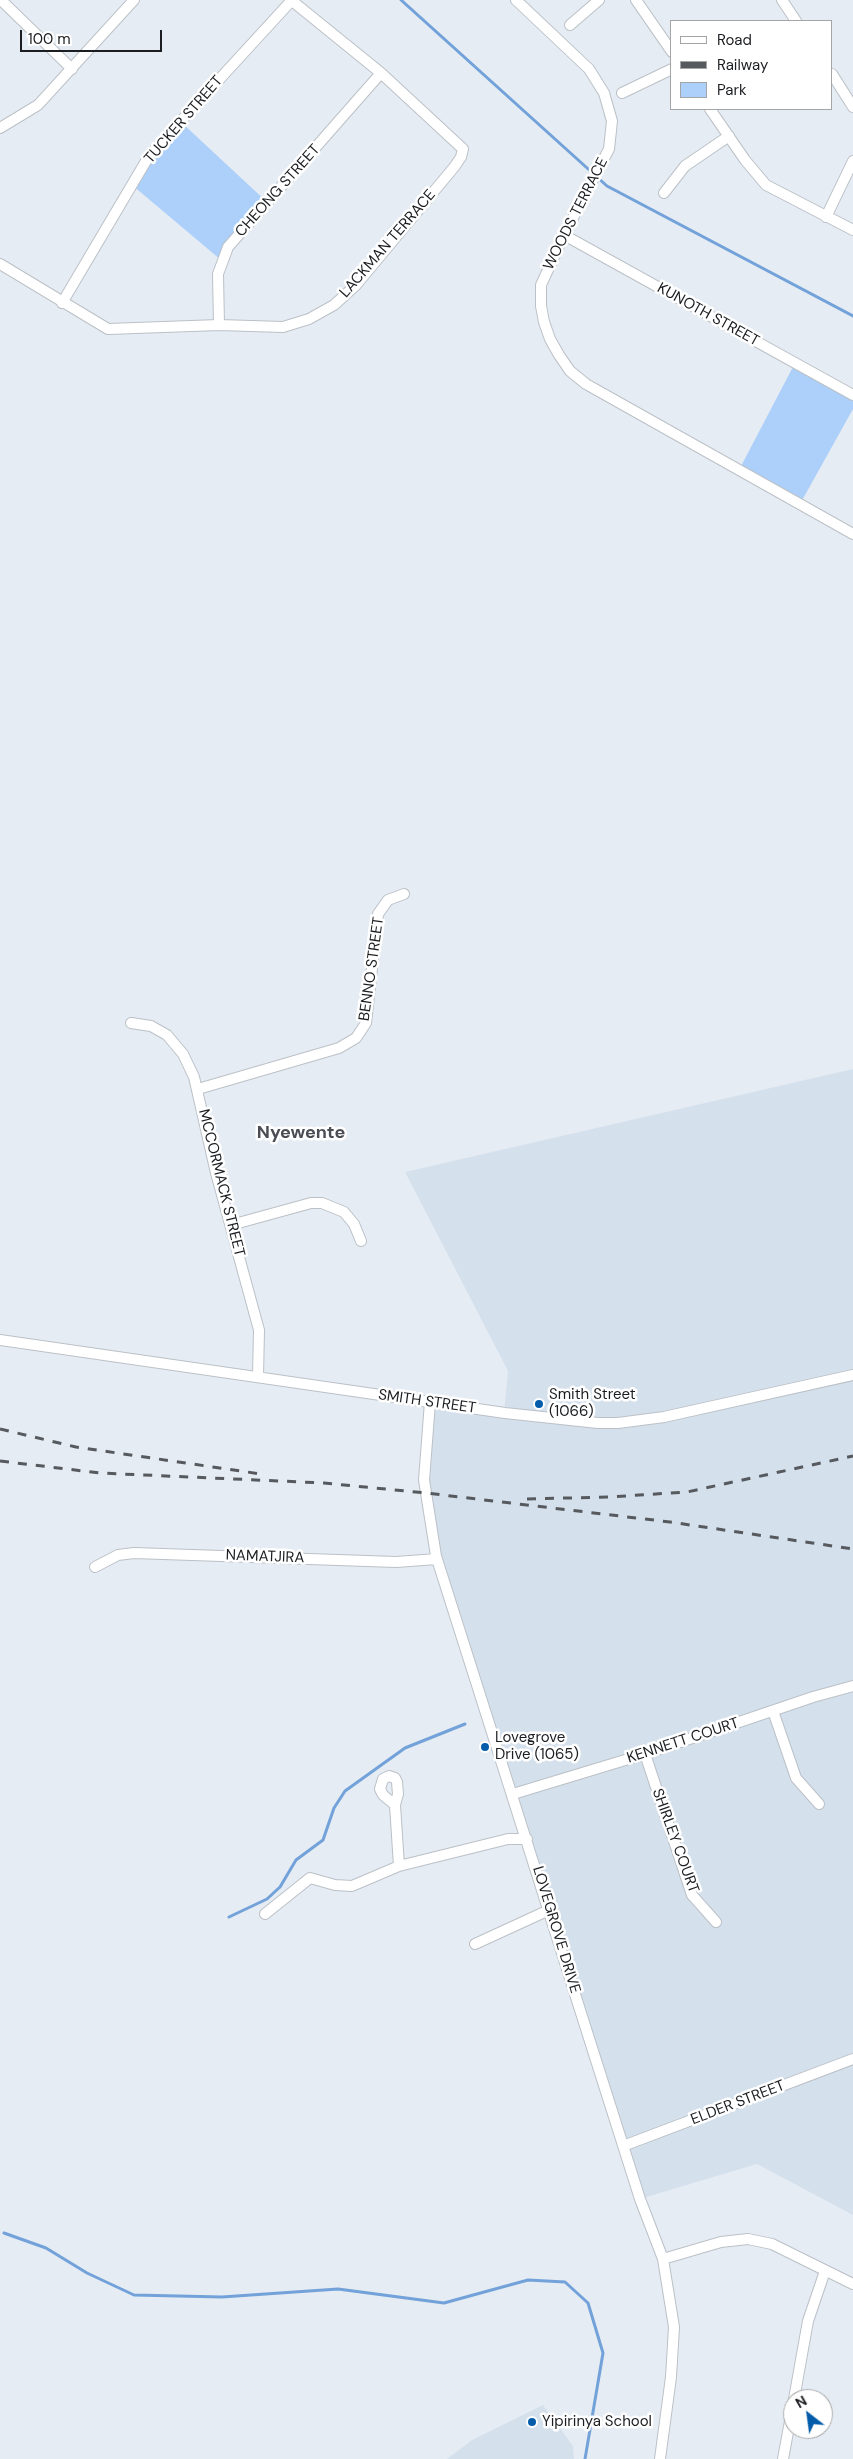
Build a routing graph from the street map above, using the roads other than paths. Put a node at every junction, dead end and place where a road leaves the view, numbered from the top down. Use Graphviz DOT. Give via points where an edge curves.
graph roads {
  1 [pos="2,0"];
  2 [pos="134,0"];
  3 [pos="291,0"];
  4 [pos="516,0"];
  5 [pos="599,0"];
  6 [pos="636,0"];
  7 [pos="782,0"];
  8 [pos="795,20"];
  9 [pos="570,25"];
  10 [pos="670,49"];
  11 [pos="72,69"];
  12 [pos="670,69"];
  13 [pos="381,74"];
  14 [pos="833,76"];
  15 [pos="622,93"];
  16 [pos="853,107"];
  17 [pos="711,110"];
  18 [pos="0,128"];
  19 [pos="729,136"];
  20 [pos="853,161"];
  21 [pos="664,193"];
  22 [pos="826,217"];
  23 [pos="853,230"];
  24 [pos="564,236"];
  25 [pos="0,264"];
  26 [pos="62,303"];
  27 [pos="220,325"];
  28 [pos="853,395"];
  29 [pos="853,534"];
  30 [pos="404,894"];
  31 [pos="131,1023"];
  32 [pos="198,1090"];
  33 [pos="231,1224"];
  34 [pos="361,1241"];
  35 [pos="0,1340"];
  36 [pos="853,1375"];
  37 [pos="258,1377"];
  38 [pos="430,1402"];
  39 [pos="437,1559"];
  40 [pos="95,1567"];
  41 [pos="853,1686"];
  42 [pos="773,1711"];
  43 [pos="645,1754"];
  44 [pos="513,1794"];
  45 [pos="819,1804"];
  46 [pos="395,1805"];
  47 [pos="527,1838"];
  48 [pos="400,1866"];
  49 [pos="550,1910"];
  50 [pos="265,1914"];
  51 [pos="716,1922"];
  52 [pos="475,1944"];
  53 [pos="853,2059"];
  54 [pos="623,2146"];
  55 [pos="663,2259"];
  56 [pos="825,2271"];
  57 [pos="853,2284"];
  58 [pos="796,2389"];
  59 [pos="787,2439"];
  60 [pos="660,2459"];
  61 [pos="783,2459"];
  1 -- 11 [label="street"];
  2 -- 11 [label="street"];
  3 -- 13 [label="street, LACKMAN TERRACE"];
  3 -- 26 [label="street, TUCKER STREET" via="149,156"];
  4 -- 24 [label="street, WOODS TERRACE" via="589,69 604,93 612,121 609,149"];
  5 -- 9 [label="street"];
  6 -- 10 [label="street"];
  7 -- 8 [label="street"];
  11 -- 18 [label="street" via="38,104"];
  12 -- 15 [label="street"];
  13 -- 27 [label="street, CHEONG STREET" via="228,247 218,274"];
  13 -- 27 [label="street, LACKMAN TERRACE" via="463,149 456,166 356,285 334,305 309,320 283,327"];
  14 -- 16 [label="street"];
  17 -- 19 [label="street"];
  19 -- 21 [label="street" via="685,166"];
  19 -- 22 [label="street" via="766,185"];
  20 -- 22 [label="street"];
  22 -- 23 [label="street"];
  24 -- 28 [label="street, KUNOTH STREET"];
  24 -- 29 [label="street, WOODS TERRACE" via="542,284 541,306 550,340 570,371 586,384"];
  25 -- 26 [label="street, LACKMAN TERRACE"];
  26 -- 27 [label="street, LACKMAN TERRACE" via="108,329"];
  30 -- 32 [label="street, BENNO STREET" via="388,900 378,914 366,1023 356,1038 339,1048"];
  31 -- 32 [label="street, MCCORMACK STREET" via="157,1028 172,1040 187,1060"];
  32 -- 33 [label="street, MCCORMACK STREET" via="216,1174"];
  33 -- 34 [label="street" via="322,1204 344,1212 354,1224"];
  33 -- 37 [label="street, MCCORMACK STREET" via="260,1330"];
  35 -- 37 [label="street, SMITH STREET"];
  36 -- 38 [label="street, SMITH STREET" via="694,1411 618,1423 551,1419"];
  37 -- 38 [label="street, SMITH STREET"];
  38 -- 39 [label="street, LOVEGROVE DRIVE" via="424,1480"];
  39 -- 40 [label="street, NAMATJIRA" via="389,1562 134,1553 118,1555"];
  39 -- 44 [label="street, LOVEGROVE DRIVE"];
  41 -- 42 [label="street, KENNETT COURT"];
  42 -- 43 [label="street, KENNETT COURT"];
  42 -- 45 [label="street" via="796,1778"];
  43 -- 44 [label="street, KENNETT COURT"];
  43 -- 51 [label="street, SHIRLEY COURT" via="692,1896"];
  44 -- 47 [label="street, LOVEGROVE DRIVE"];
  46 -- 48 [label="street"];
  47 -- 48 [label="street"];
  47 -- 49 [label="street, LOVEGROVE DRIVE"];
  48 -- 50 [label="street" via="352,1886 310,1878"];
  49 -- 52 [label="street"];
  49 -- 54 [label="street, LOVEGROVE DRIVE"];
  53 -- 54 [label="street, ELDER STREET"];
  54 -- 55 [label="street, LOVEGROVE DRIVE"];
  55 -- 56 [label="street" via="721,2242 748,2239 772,2244"];
  55 -- 60 [label="street, LOVEGROVE DRIVE" via="674,2327"];
  56 -- 57 [label="street"];
  56 -- 58 [label="street" via="808,2321"];
  59 -- 61 [label="street"];
}
